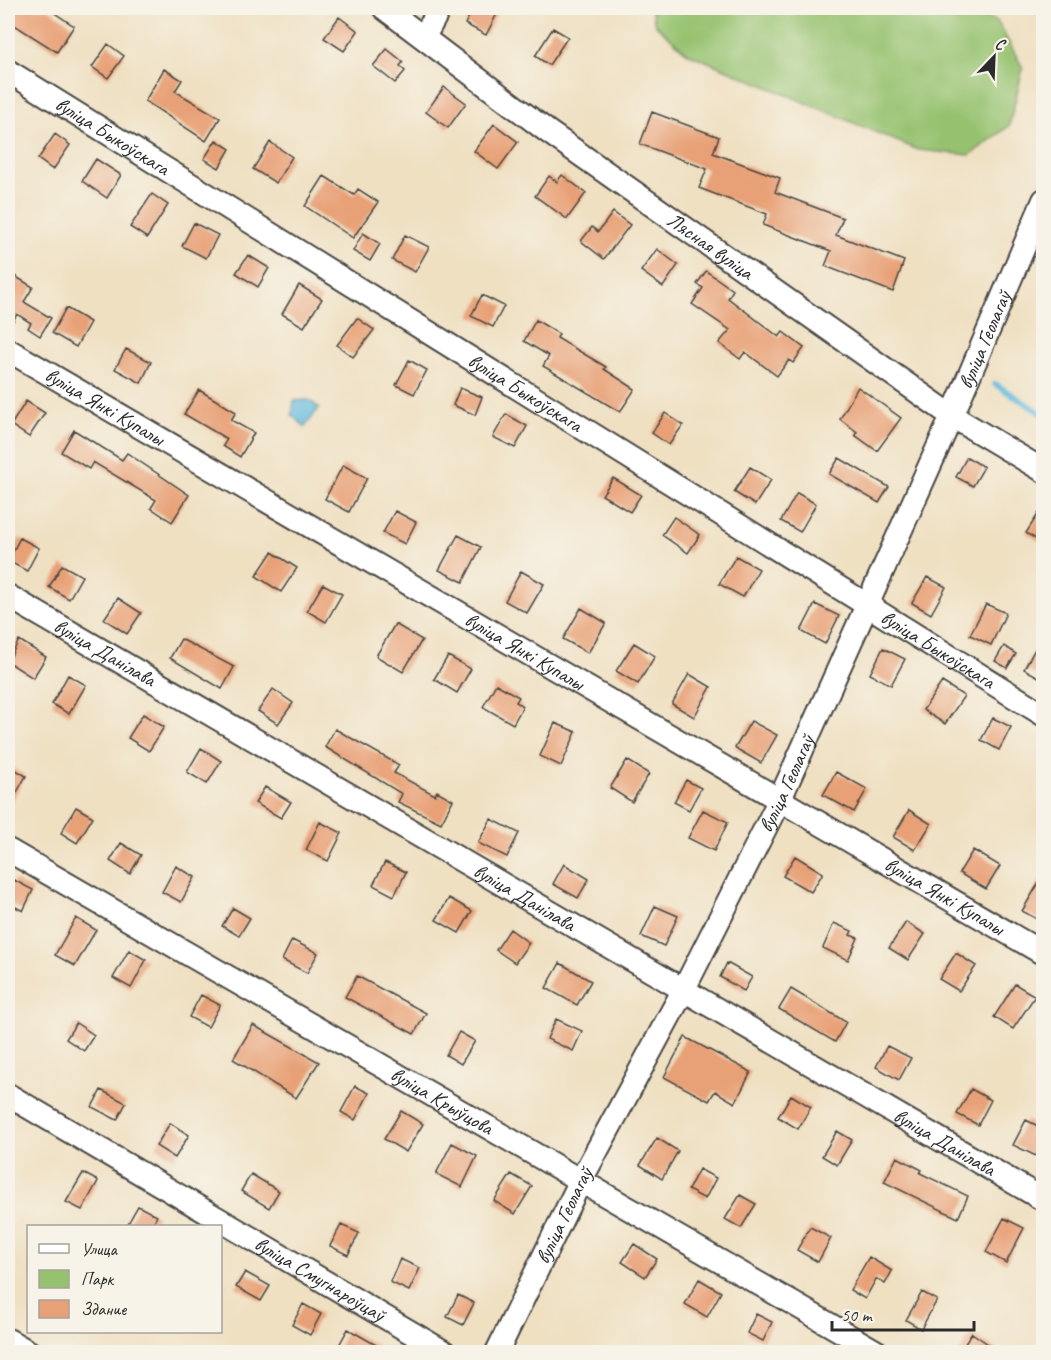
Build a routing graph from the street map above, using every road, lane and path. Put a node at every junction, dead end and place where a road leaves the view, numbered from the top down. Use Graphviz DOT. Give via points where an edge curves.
graph roads {
  1 [pos="384,8"];
  2 [pos="440,8"];
  3 [pos="424,37"];
  4 [pos="8,71"];
  5 [pos="1044,200"];
  6 [pos="8,350"];
  7 [pos="952,416"];
  8 [pos="1044,471"];
  9 [pos="8,596"];
  10 [pos="867,607"];
  11 [pos="1044,715"];
  12 [pos="780,799"];
  13 [pos="8,850"];
  14 [pos="1044,954"];
  15 [pos="683,992"];
  16 [pos="8,1095"];
  17 [pos="581,1180"];
  18 [pos="1044,1200"];
  19 [pos="8,1340"];
  20 [pos="29,1353"];
  21 [pos="444,1353"];
  22 [pos="497,1353"];
  23 [pos="877,1353"];
  1 -- 3 [label="street, Лясная вуліца"];
  2 -- 3 [label="street"];
  3 -- 7 [label="street, Лясная вуліца" via="547,131"];
  4 -- 10 [label="street, вуліца Быкоўскага"];
  5 -- 7 [label="street, вуліца Геолагаў"];
  6 -- 12 [label="street, вуліца Янкі Купалы"];
  7 -- 8 [label="street, Лясная вуліца"];
  7 -- 10 [label="street, вуліца Геолагаў"];
  9 -- 15 [label="street, вуліца Данілава"];
  10 -- 11 [label="street, вуліца Быкоўскага"];
  10 -- 12 [label="street, вуліца Геолагаў"];
  12 -- 14 [label="street, вуліца Янкі Купалы"];
  12 -- 15 [label="street, вуліца Геолагаў"];
  13 -- 17 [label="street, вуліца Крыўцова"];
  15 -- 17 [label="street, вуліца Геолагаў"];
  15 -- 18 [label="street, вуліца Данілава"];
  16 -- 21 [label="street, вуліца Смугнароўцаў"];
  17 -- 22 [label="street, вуліца Геолагаў"];
  17 -- 23 [label="street, вуліца Крыўцова"];
  19 -- 20 [label="street"];
}
